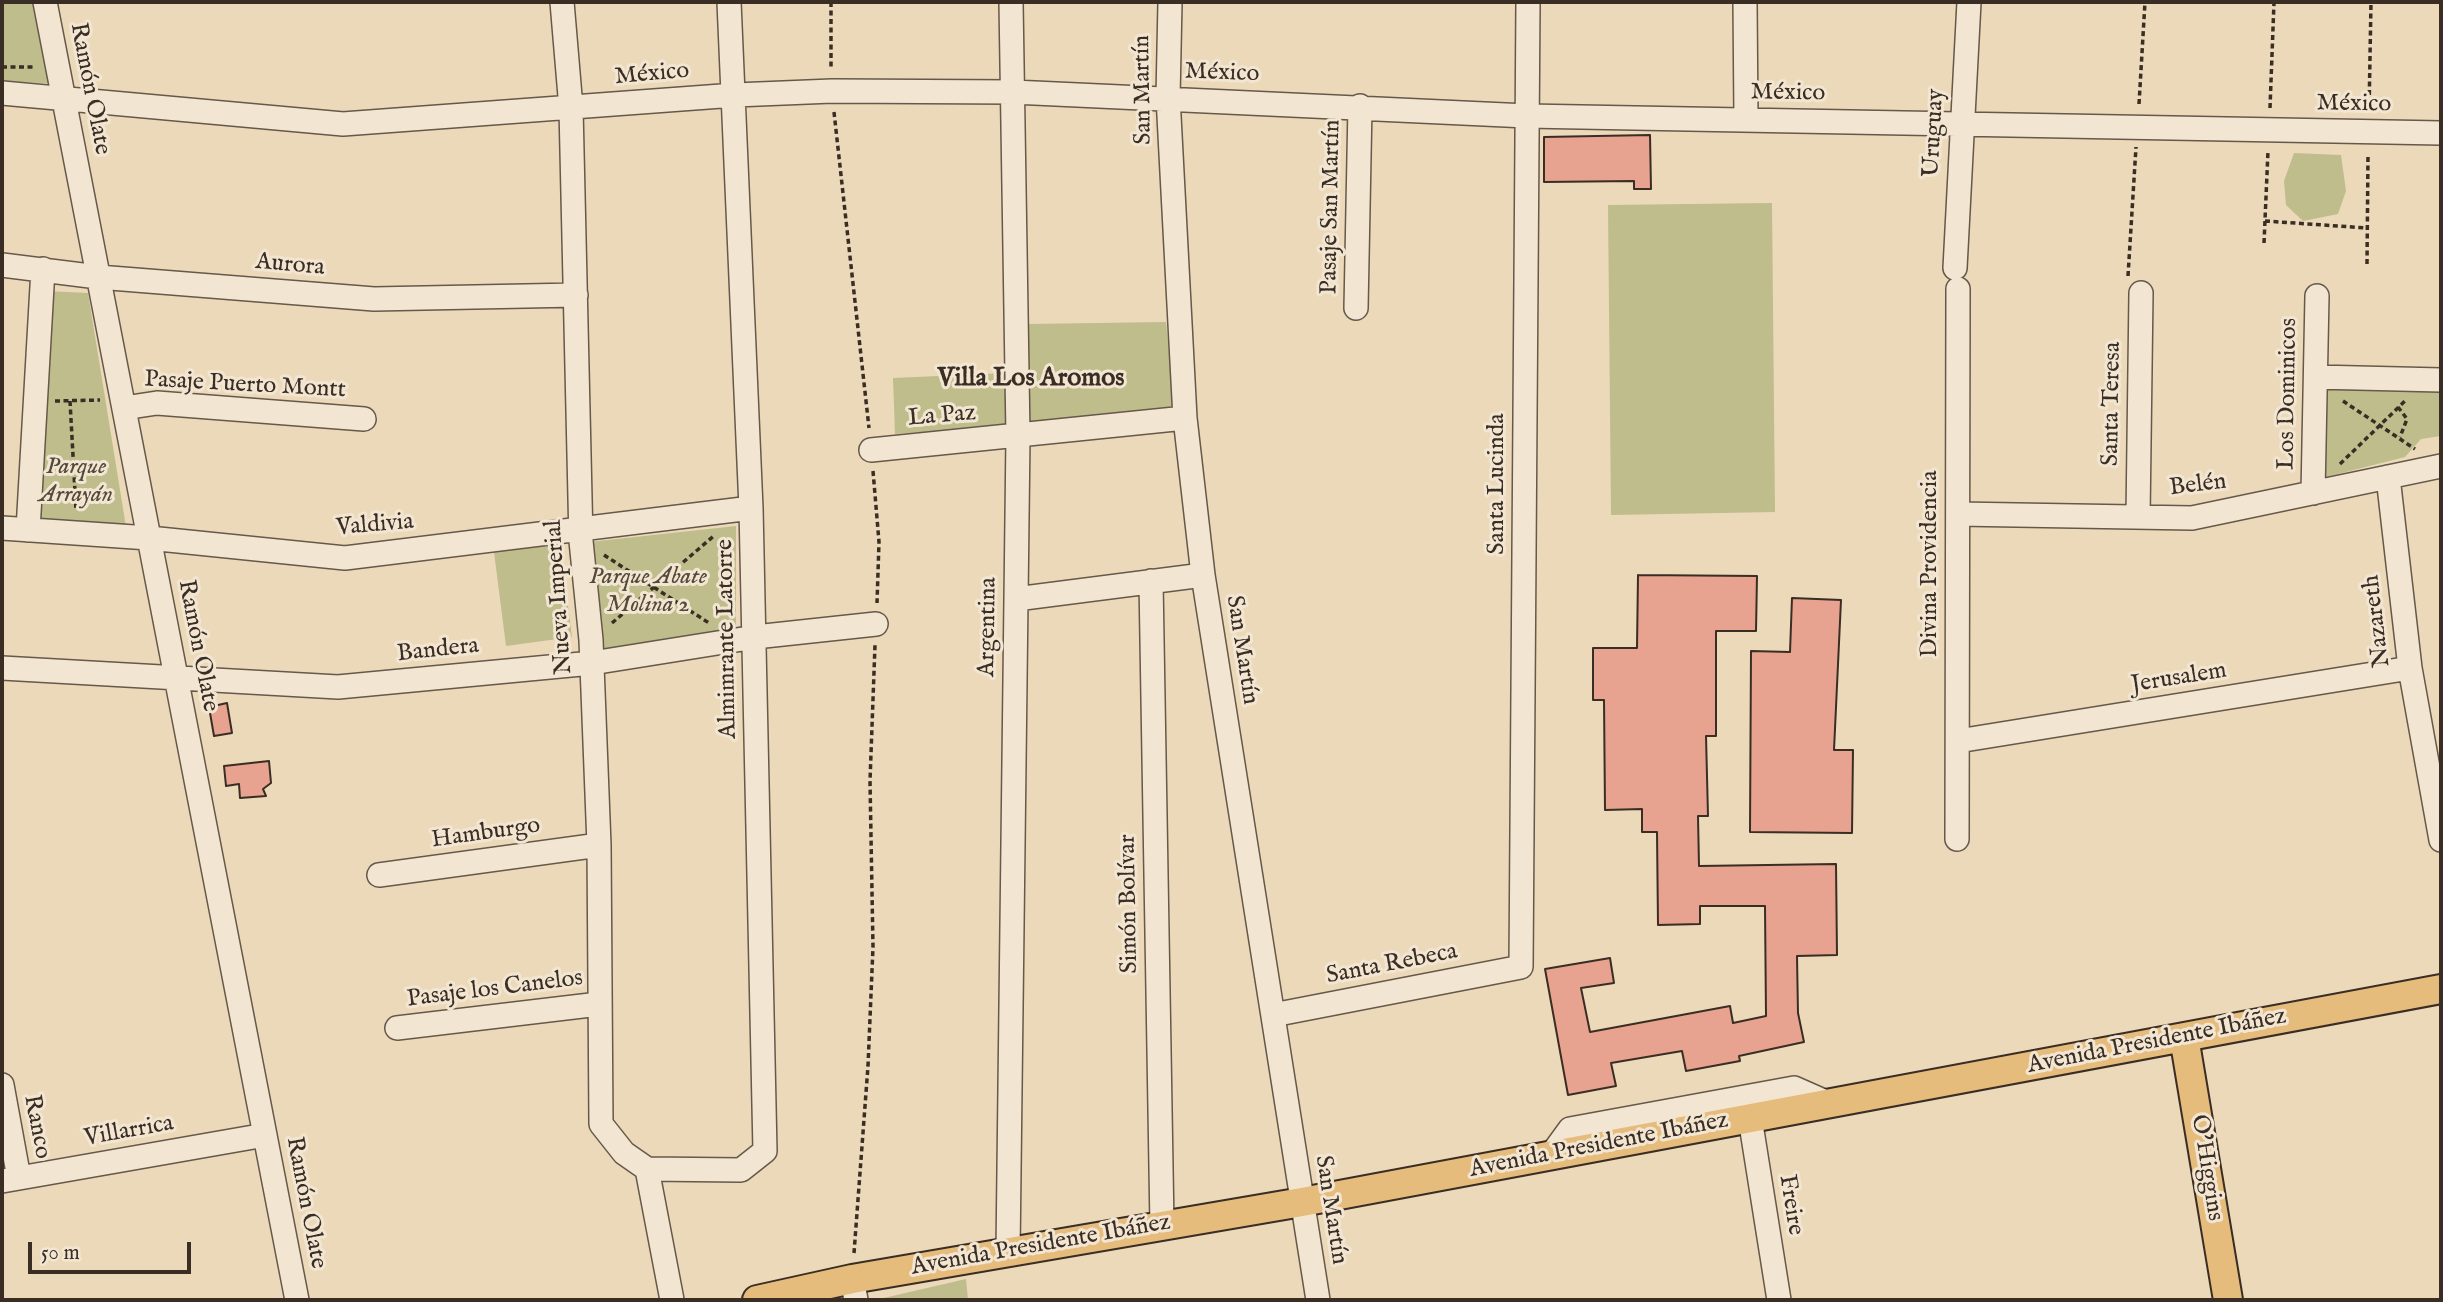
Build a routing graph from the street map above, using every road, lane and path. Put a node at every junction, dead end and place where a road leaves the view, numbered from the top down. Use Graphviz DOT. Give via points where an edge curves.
graph roads {
  1 [pos="45,2"];
  2 [pos="562,2"];
  3 [pos="729,2"];
  4 [pos="831,2"];
  5 [pos="1012,2"];
  6 [pos="1170,2"];
  7 [pos="1528,2"];
  8 [pos="1745,2"];
  9 [pos="1969,2"];
  10 [pos="2,67"];
  11 [pos="58,68"];
  12 [pos="832,91"];
  13 [pos="1013,92"];
  14 [pos="2,93"];
  15 [pos="735,95"];
  16 [pos="1168,97"];
  17 [pos="64,98"];
  18 [pos="1360,106"];
  19 [pos="571,108"];
  20 [pos="1527,116"];
  21 [pos="1746,119"];
  22 [pos="1961,123"];
  23 [pos="2441,133"];
  24 [pos="2265,221"];
  25 [pos="2367,228"];
  26 [pos="2,265"];
  27 [pos="43,269"];
  28 [pos="98,277"];
  29 [pos="1956,279"];
  30 [pos="2141,293"];
  31 [pos="576,295"];
  32 [pos="2317,296"];
  33 [pos="1356,308"];
  34 [pos="2316,377"];
  35 [pos="2418,379"];
  36 [pos="2441,380"];
  37 [pos="36,401"];
  38 [pos="70,401"];
  39 [pos="123,403"];
  40 [pos="2398,407"];
  41 [pos="1185,418"];
  42 [pos="364,419"];
  43 [pos="2380,424"];
  44 [pos="1018,436"];
  45 [pos="2400,437"];
  46 [pos="872,450"];
  47 [pos="2431,468"];
  48 [pos="2388,477"];
  49 [pos="2313,493"];
  50 [pos="751,508"];
  51 [pos="1958,514"];
  52 [pos="2138,517"];
  53 [pos="725,526"];
  54 [pos="2,528"];
  55 [pos="581,528"];
  56 [pos="28,530"];
  57 [pos="76,532"];
  58 [pos="149,538"];
  59 [pos="600,553"];
  60 [pos="1203,575"];
  61 [pos="1151,581"];
  62 [pos="653,587"];
  63 [pos="1016,599"];
  64 [pos="876,624"];
  65 [pos="604,629"];
  66 [pos="719,630"];
  67 [pos="755,637"];
  68 [pos="592,663"];
  69 [pos="2,668"];
  70 [pos="2410,668"];
  71 [pos="176,679"];
  72 [pos="1958,741"];
  73 [pos="1957,839"];
  74 [pos="2441,840"];
  75 [pos="599,845"];
  76 [pos="379,875"];
  77 [pos="1521,967"];
  78 [pos="2441,989"];
  79 [pos="599,1004"];
  80 [pos="1273,1015"];
  81 [pos="397,1028"];
  82 [pos="2184,1037"];
  83 [pos="2,1086"];
  84 [pos="1829,1103"];
  85 [pos="1750,1118"];
  86 [pos="265,1135"];
  87 [pos="1551,1155"];
  88 [pos="647,1169"];
  89 [pos="10,1180"];
  90 [pos="1302,1202"];
  91 [pos="1162,1226"];
  92 [pos="1008,1252"];
  93 [pos="854,1290"];
  94 [pos="297,1300"];
  95 [pos="672,1300"];
  96 [pos="757,1300"];
  97 [pos="1318,1300"];
  98 [pos="1779,1300"];
  99 [pos="2228,1300"];
  1 -- 11 [label="street, Ramón Olate"];
  2 -- 19 [label="street, Nueva Imperial"];
  3 -- 15 [label="street, Almimrante Latorre"];
  4 -- 12 [label="path"];
  5 -- 13 [label="street, Argentina"];
  6 -- 16 [label="street, San Martín"];
  7 -- 20 [label="street, Santa Lucinda"];
  8 -- 21 [label="street"];
  9 -- 22 [label="street, Uruguay"];
  10 -- 11 [label="path"];
  11 -- 17 [label="street, Ramón Olate"];
  12 -- 13 [label="street, México"];
  12 -- 15 [label="street, México"];
  12 -- 46 [label="path"];
  13 -- 16 [label="street, México"];
  13 -- 44 [label="street, Argentina"];
  14 -- 17 [label="street, México"];
  15 -- 19 [label="street, México"];
  15 -- 50 [label="street, Almimrante Latorre"];
  16 -- 18 [label="street, México"];
  16 -- 41 [label="street, San Martín"];
  17 -- 19 [label="street, México" via="343,124"];
  17 -- 28 [label="street, Ramón Olate"];
  18 -- 20 [label="street, México"];
  18 -- 33 [label="street, Pasaje San Martín"];
  19 -- 31 [label="street, Nueva Imperial"];
  20 -- 21 [label="street, México"];
  20 -- 77 [label="street, Santa Lucinda"];
  21 -- 22 [label="street, México"];
  22 -- 23 [label="street, México"];
  22 -- 29 [label="street, Uruguay"];
  24 -- 25 [label="path"];
  26 -- 27 [label="street, Aurora"];
  27 -- 28 [label="street, Aurora"];
  27 -- 37 [label="street"];
  28 -- 31 [label="street, Aurora" via="374,299"];
  28 -- 39 [label="street, Ramón Olate"];
  29 -- 51 [label="street, Divina Providencia"];
  30 -- 52 [label="street, Santa Teresa"];
  31 -- 55 [label="street, Nueva Imperial"];
  32 -- 34 [label="street, Los Dominicos"];
  34 -- 35 [label="street"];
  34 -- 43 [label="path" via="2326,390"];
  34 -- 49 [label="street, Los Dominicos"];
  35 -- 36 [label="street"];
  35 -- 40 [label="path" via="2415,391"];
  37 -- 38 [label="path"];
  37 -- 56 [label="street"];
  38 -- 39 [label="path"];
  38 -- 57 [label="path"];
  39 -- 42 [label="street, Pasaje Puerto Montt"];
  39 -- 58 [label="street, Ramón Olate"];
  40 -- 43 [label="path"];
  40 -- 45 [label="path" via="2407,419"];
  41 -- 44 [label="street, La Paz"];
  41 -- 60 [label="street, San Martín"];
  43 -- 45 [label="path"];
  43 -- 49 [label="path"];
  44 -- 46 [label="street, La Paz"];
  44 -- 63 [label="street, Argentina"];
  45 -- 47 [label="path"];
  46 -- 64 [label="path" via="879,542"];
  47 -- 48 [label="street, Belén"];
  48 -- 49 [label="street, Belén"];
  48 -- 70 [label="street, Nazareth"];
  49 -- 52 [label="street, Belén" via="2192,518"];
  50 -- 55 [label="street, Valdivia"];
  50 -- 67 [label="street, Almimrante Latorre"];
  51 -- 52 [label="street, Belén"];
  51 -- 72 [label="street, Divina Providencia"];
  53 -- 62 [label="path"];
  54 -- 56 [label="street, Valdivia"];
  55 -- 58 [label="street, Valdivia" via="345,558"];
  55 -- 68 [label="street, Nueva Imperial"];
  56 -- 57 [label="street, Valdivia"];
  57 -- 58 [label="street, Valdivia"];
  58 -- 71 [label="street, Ramón Olate"];
  59 -- 62 [label="path"];
  60 -- 61 [label="street"];
  60 -- 80 [label="street, San Martín"];
  61 -- 63 [label="street"];
  61 -- 91 [label="street, Simón Bolívar"];
  62 -- 65 [label="path"];
  62 -- 66 [label="path"];
  63 -- 92 [label="street, Argentina"];
  64 -- 67 [label="street, Bandera"];
  64 -- 93 [label="path" via="870,781 873,947"];
  67 -- 68 [label="street, Bandera"];
  67 -- 88 [label="street, Almimrante Latorre" via="765,1151 741,1170"];
  68 -- 71 [label="street, Bandera" via="338,687"];
  68 -- 75 [label="street, Nueva Imperial"];
  69 -- 71 [label="street, Bandera"];
  70 -- 72 [label="street, Jerusalem"];
  70 -- 74 [label="street, Nazareth"];
  71 -- 86 [label="street, Ramón Olate"];
  72 -- 73 [label="street, Divina Providencia"];
  75 -- 76 [label="street, Hamburgo"];
  75 -- 79 [label="street, Nueva Imperial"];
  77 -- 80 [label="street, Santa Rebeca"];
  78 -- 82 [label="main road, Avenida Presidente Ibáñez"];
  79 -- 81 [label="street, Pasaje los Canelos"];
  79 -- 88 [label="street, Nueva Imperial" via="601,1124 624,1153"];
  80 -- 90 [label="street, San Martín"];
  82 -- 84 [label="main road, Avenida Presidente Ibáñez"];
  82 -- 99 [label="main road, O'Higgins"];
  83 -- 89 [label="street, Ranco"];
  84 -- 85 [label="main road, Avenida Presidente Ibáñez"];
  84 -- 87 [label="street" via="1794,1088 1570,1129"];
  85 -- 87 [label="main road, Avenida Presidente Ibáñez"];
  85 -- 98 [label="street, Freire"];
  86 -- 89 [label="street, Villarrica"];
  86 -- 94 [label="street, Ramón Olate"];
  87 -- 90 [label="main road, Avenida Presidente Ibáñez"];
  88 -- 95 [label="street"];
  90 -- 91 [label="main road, Avenida Presidente Ibáñez"];
  90 -- 97 [label="street, San Martín"];
  91 -- 92 [label="main road, Avenida Presidente Ibáñez"];
  92 -- 93 [label="main road, Avenida Presidente Ibáñez"];
  93 -- 96 [label="main road, Avenida Presidente Ibáñez"];
}
